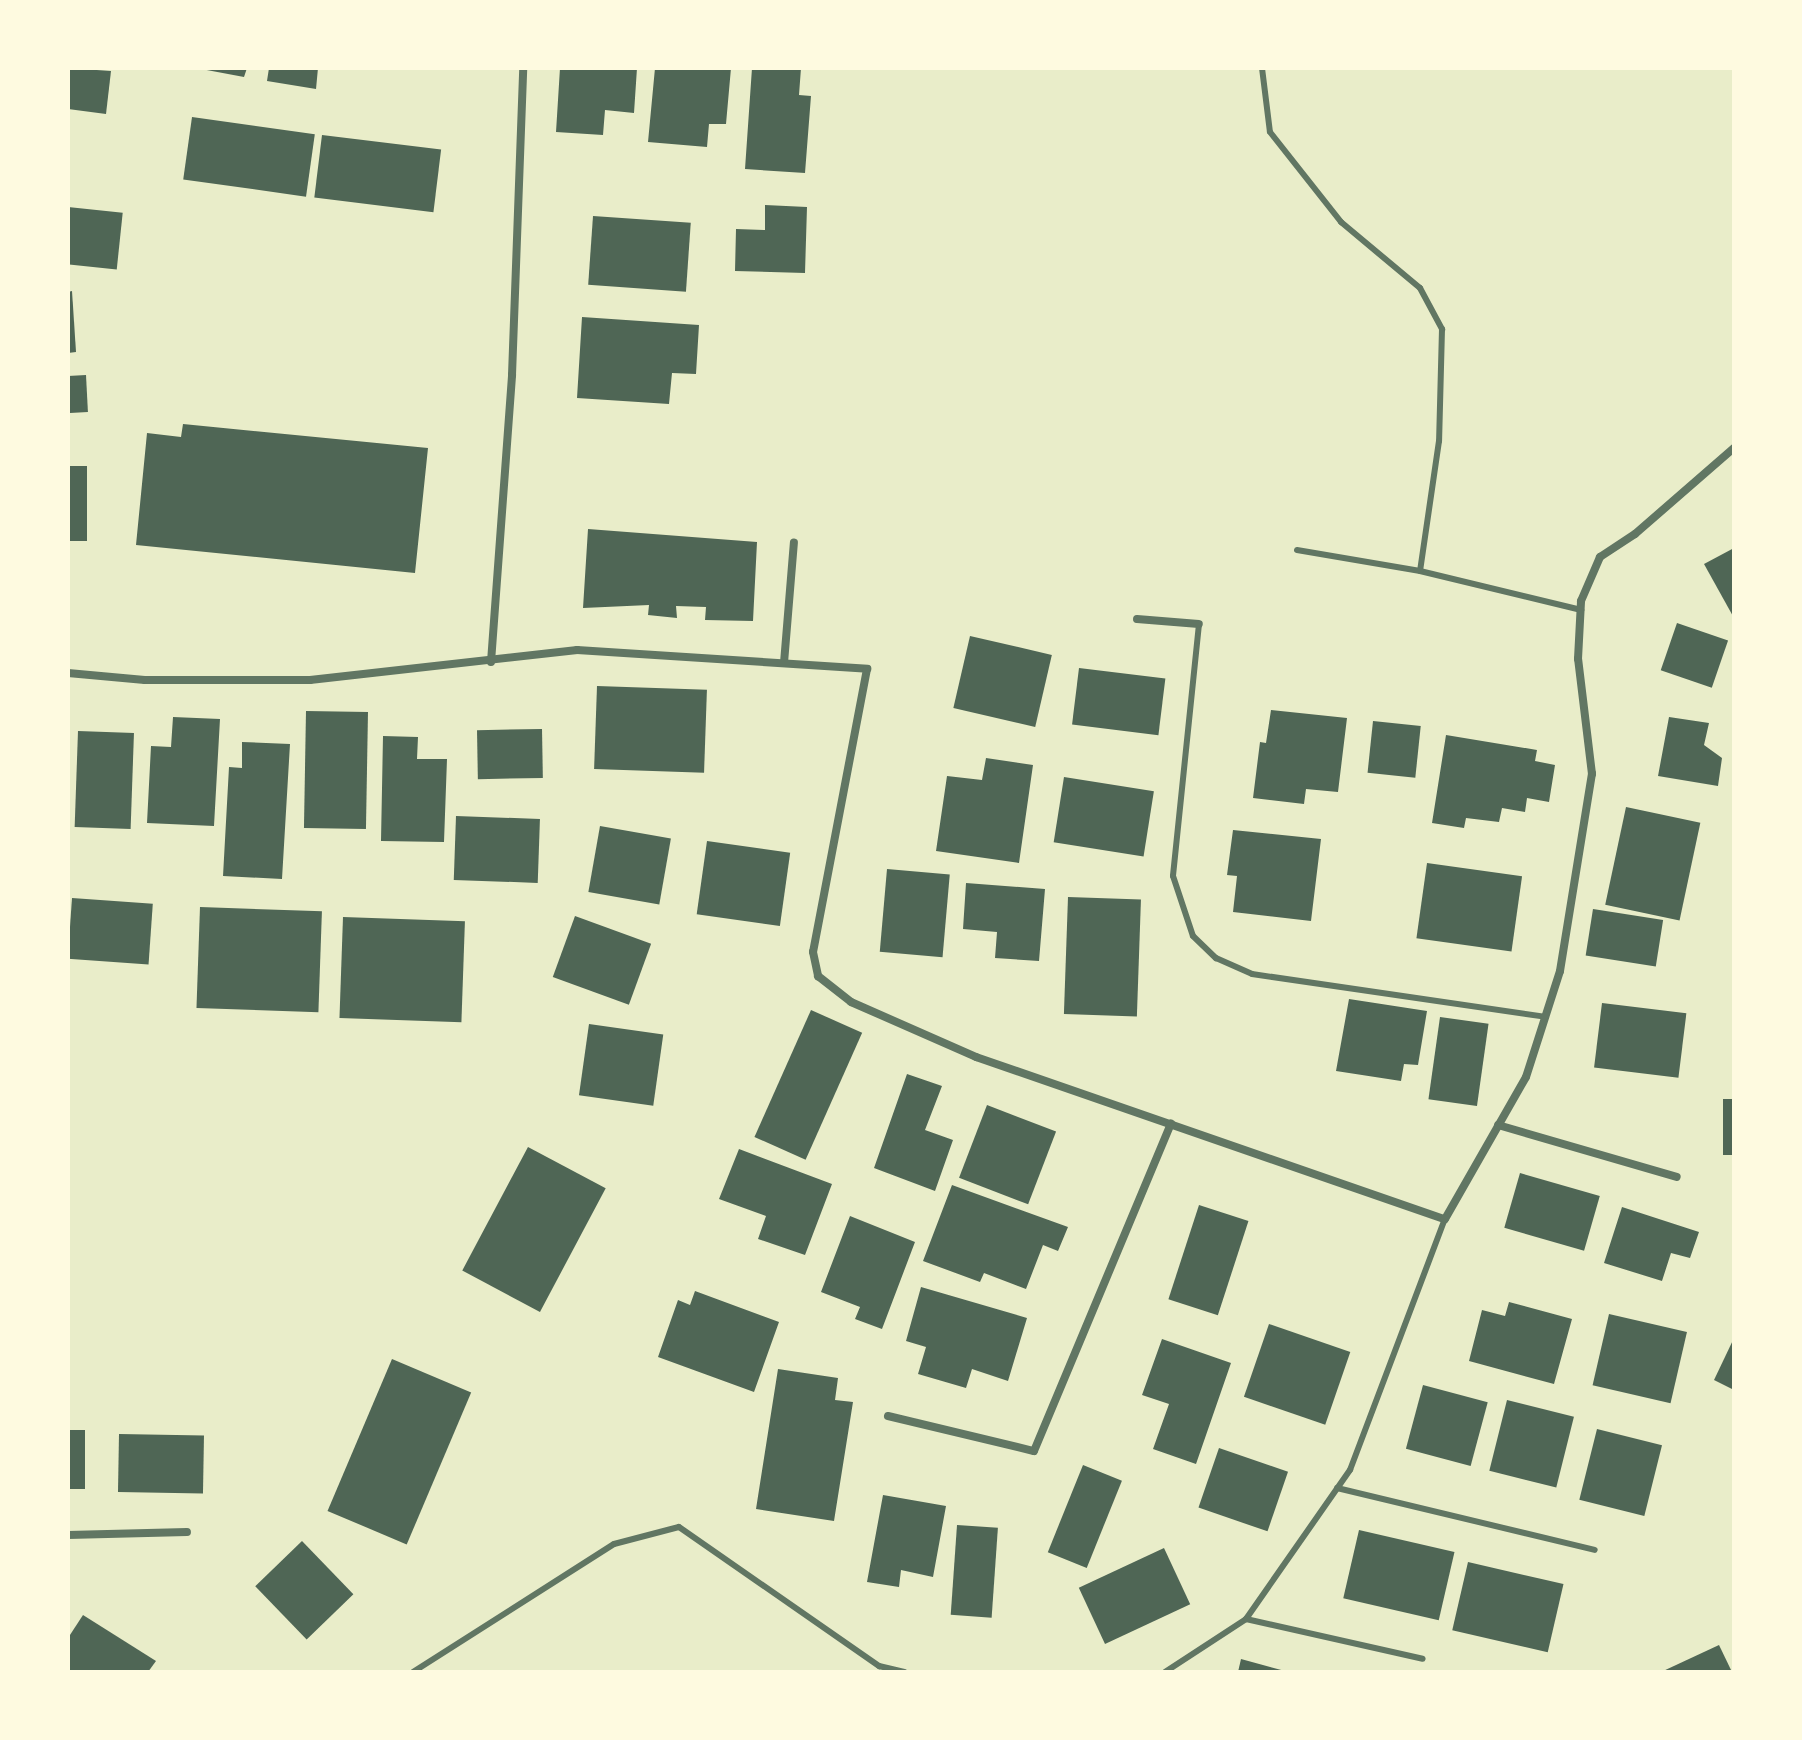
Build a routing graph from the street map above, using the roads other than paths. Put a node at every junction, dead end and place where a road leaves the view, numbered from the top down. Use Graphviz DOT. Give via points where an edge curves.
graph roads {
  1 [pos="523,68"];
  2 [pos="1262,68"];
  3 [pos="1734,448"];
  4 [pos="794,542"];
  5 [pos="1297,550"];
  6 [pos="1420,571"];
  7 [pos="1581,610"];
  8 [pos="1137,619"];
  9 [pos="1199,624"];
  10 [pos="491,662"];
  11 [pos="784,663"];
  12 [pos="68,673"];
  13 [pos="1546,1017"];
  14 [pos="1171,1124"];
  15 [pos="1498,1125"];
  16 [pos="1677,1177"];
  17 [pos="1445,1219"];
  18 [pos="888,1416"];
  19 [pos="1337,1488"];
  20 [pos="187,1532"];
  21 [pos="68,1535"];
  22 [pos="1595,1550"];
  23 [pos="1246,1619"];
  24 [pos="1423,1659"];
  25 [pos="413,1672"];
  26 [pos="904,1672"];
  27 [pos="1165,1672"];
  1 -- 10 [label="street" via="512,375"];
  2 -- 6 [label="lane" via="1270,132 1341,222 1420,288 1442,329 1439,441"];
  3 -- 7 [label="street" via="1635,534 1600,557"];
  4 -- 11 [label="street"];
  5 -- 6 [label="lane"];
  6 -- 7 [label="lane"];
  7 -- 13 [label="street" via="1578,659 1592,774 1560,971"];
  8 -- 9 [label="street"];
  9 -- 13 [label="lane" via="1173,876 1193,936 1216,958 1252,974"];
  10 -- 11 [label="street" via="577,650"];
  10 -- 12 [label="street" via="310,680 145,680"];
  11 -- 14 [label="street" via="867,669 813,952 818,976 851,1002 976,1057"];
  13 -- 15 [label="street" via="1526,1077"];
  14 -- 17 [label="street"];
  14 -- 18 [label="street" via="1034,1451"];
  15 -- 16 [label="street"];
  15 -- 17 [label="street"];
  17 -- 19 [label="lane" via="1350,1470"];
  19 -- 22 [label="lane"];
  19 -- 23 [label="lane"];
  20 -- 21 [label="street"];
  23 -- 24 [label="lane"];
  23 -- 27 [label="lane"];
  25 -- 26 [label="lane" via="614,1544 679,1527 879,1666"];
}
